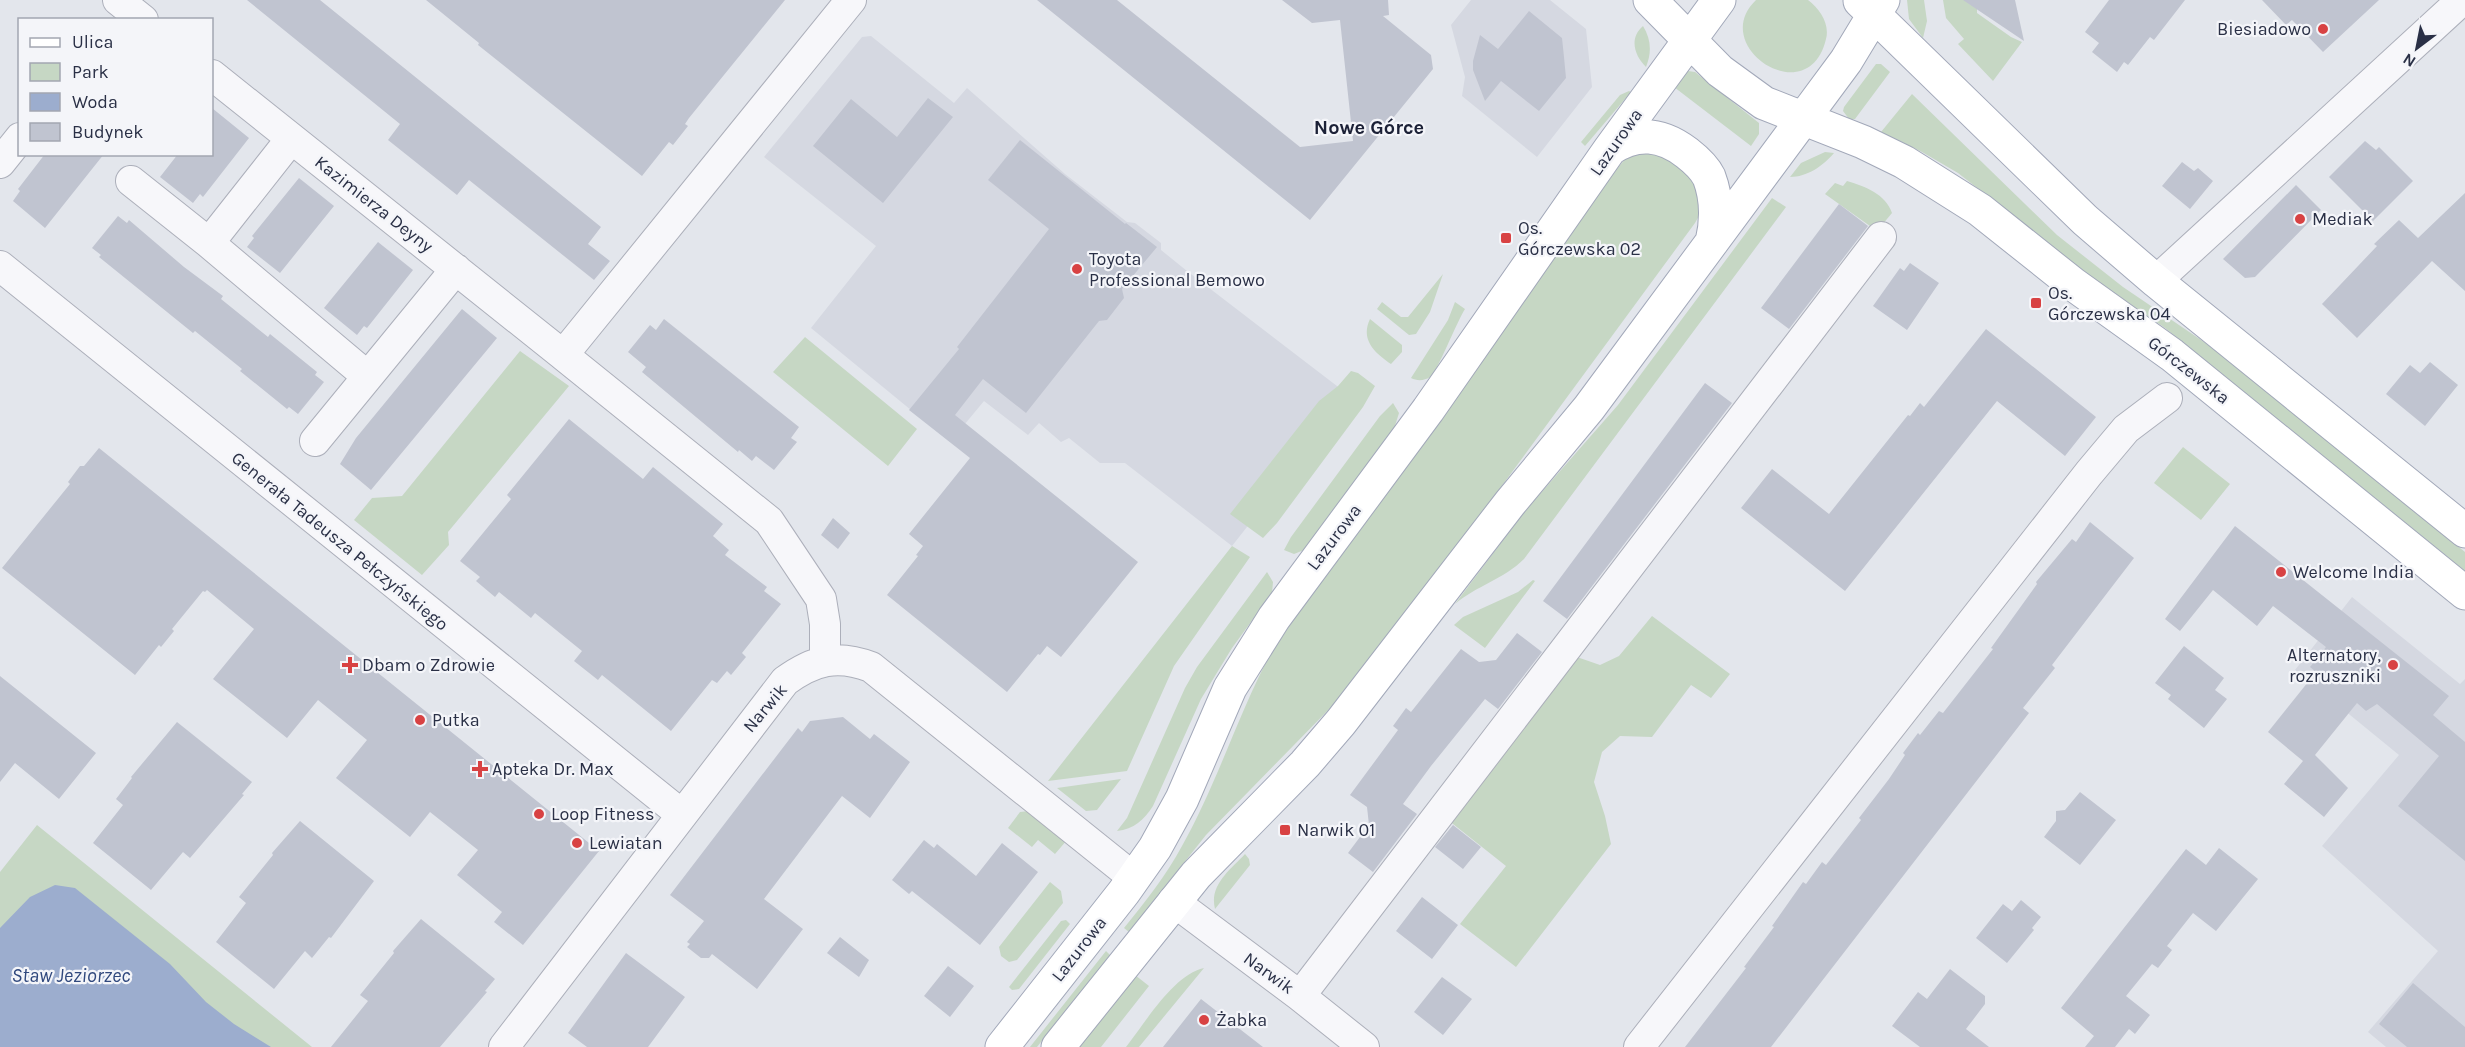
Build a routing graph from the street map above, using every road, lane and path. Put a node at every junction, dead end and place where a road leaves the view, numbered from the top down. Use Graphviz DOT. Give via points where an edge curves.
graph roads {
  1 [pos="851,0"];
  2 [pos="1650,0"];
  3 [pos="1719,0"];
  4 [pos="2462,0"];
  5 [pos="1872,5"];
  6 [pos="1689,40"];
  7 [pos="213,76"];
  8 [pos="1803,119"];
  9 [pos="291,139"];
  10 [pos="18,140"];
  11 [pos="1610,149"];
  12 [pos="0,163"];
  13 [pos="131,181"];
  14 [pos="1881,237"];
  15 [pos="1712,242"];
  16 [pos="209,243"];
  17 [pos="0,266"];
  18 [pos="456,269"];
  19 [pos="2156,281"];
  20 [pos="563,355"];
  21 [pos="367,376"];
  22 [pos="2167,398"];
  23 [pos="315,441"];
  24 [pos="2465,531"];
  25 [pos="2465,593"];
  26 [pos="825,661"];
  27 [pos="681,814"];
  28 [pos="1134,878"];
  29 [pos="1173,902"];
  30 [pos="1300,996"];
  31 [pos="504,1047"];
  32 [pos="1002,1047"];
  33 [pos="1058,1047"];
  34 [pos="1364,1047"];
  35 [pos="1639,1047"];
  1 -- 20 [label="street"];
  2 -- 6 [label="main road"];
  3 -- 6 [label="main road, Lazurowa"];
  4 -- 19 [label="street"];
  5 -- 8 [label="main road" via="1846,61"];
  5 -- 19 [label="main road" via="2085,220"];
  6 -- 8 [label="main road, Górczewska" via="1720,71 1764,103"];
  6 -- 11 [label="main road, Lazurowa"];
  7 -- 9 [label="street, Kazimierza Deyny"];
  8 -- 15 [label="main road"];
  8 -- 25 [label="main road, Górczewska" via="1904,162 1980,210 2073,284 2172,355"];
  9 -- 16 [label="street"];
  9 -- 18 [label="street, Kazimierza Deyny"];
  10 -- 12 [label="street"];
  11 -- 15 [label="main road" via="1630,139 1654,137 1678,146 1694,158 1704,168 1712,189 1716,226"];
  11 -- 28 [label="main road, Lazurowa" via="1428,410 1249,654 1169,823"];
  13 -- 16 [label="street"];
  14 -- 30 [label="street"];
  15 -- 29 [label="main road" via="1588,408 1341,722"];
  16 -- 21 [label="street"];
  17 -- 27 [label="street, Generała Tadeusza Pełczyńskiego"];
  18 -- 20 [label="street, Kazimierza Deyny"];
  18 -- 21 [label="street"];
  19 -- 24 [label="main road"];
  20 -- 26 [label="street, Kazimierza Deyny" via="769,521 821,599"];
  21 -- 23 [label="street"];
  22 -- 35 [label="street" via="2126,429 2089,473"];
  26 -- 27 [label="street, Narwik" via="803,668 785,681"];
  26 -- 28 [label="street, Narwik" via="851,659 871,667"];
  27 -- 31 [label="street, Narwik"];
  28 -- 32 [label="main road, Lazurowa"];
  29 -- 30 [label="street, Narwik"];
  29 -- 33 [label="main road"];
  30 -- 34 [label="street, Narwik"];
}
